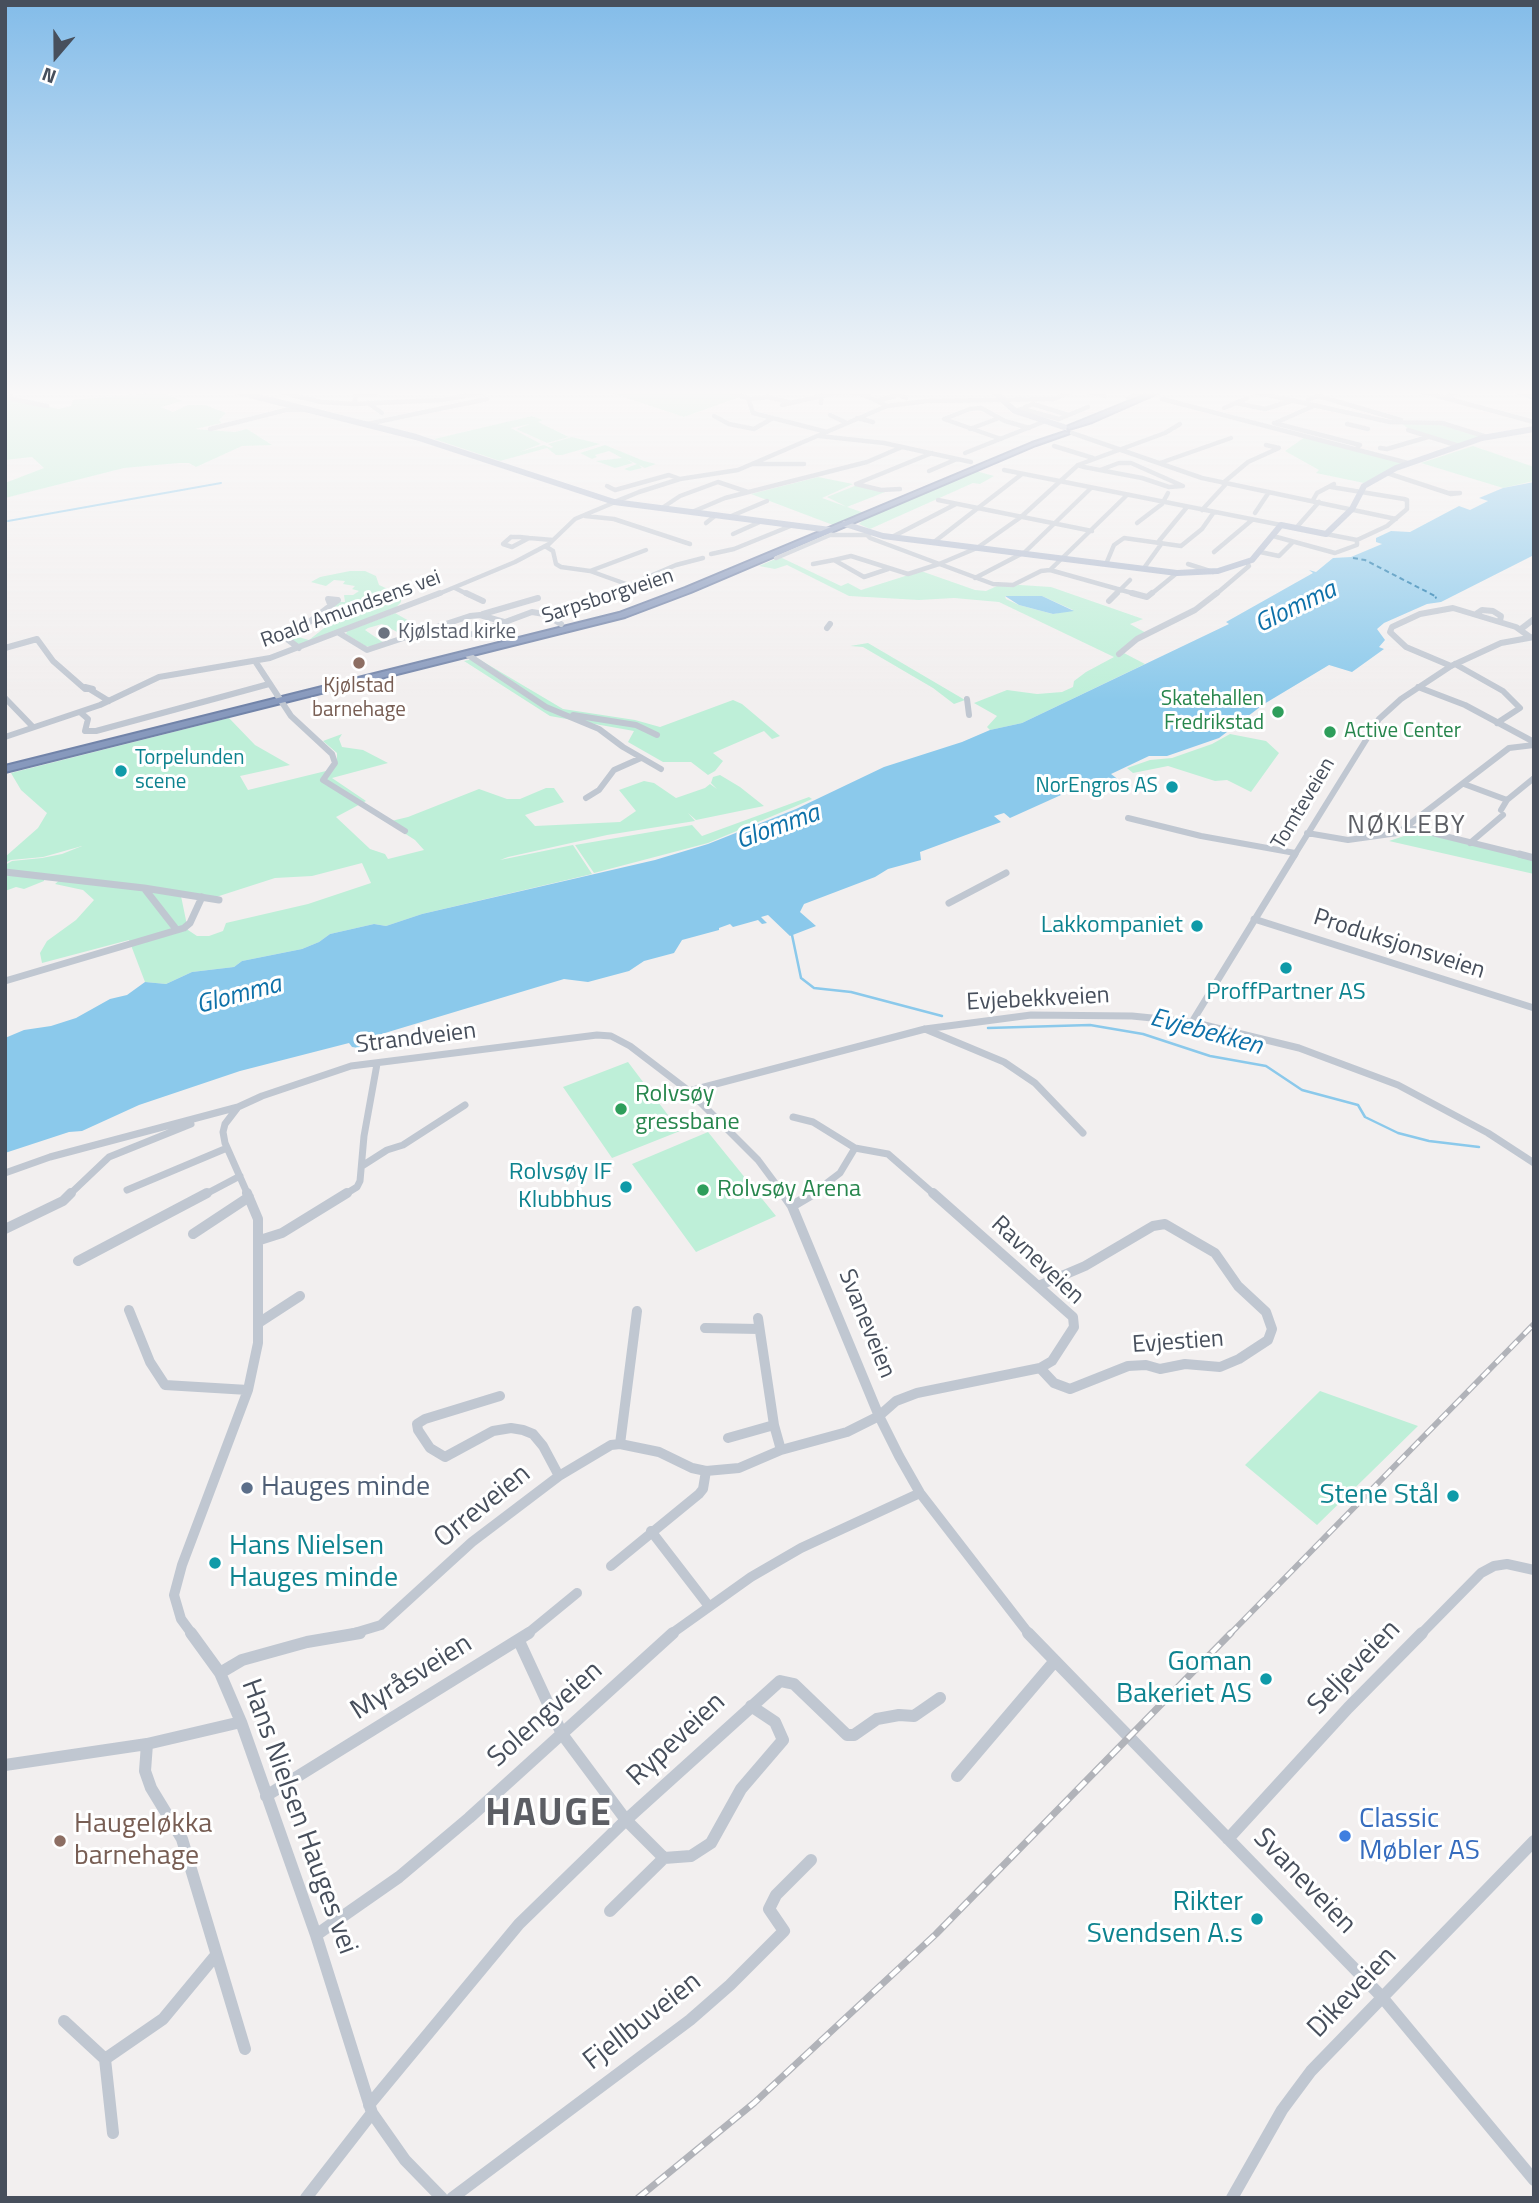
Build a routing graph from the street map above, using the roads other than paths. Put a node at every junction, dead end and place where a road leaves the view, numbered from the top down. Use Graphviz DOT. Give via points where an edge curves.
graph roads {
  1 [pos="592,495"];
  2 [pos="632,495"];
  3 [pos="683,495"];
  4 [pos="742,495"];
  5 [pos="914,495"];
  6 [pos="997,495"];
  7 [pos="1044,495"];
  8 [pos="1084,495"];
  9 [pos="1127,495"];
  10 [pos="1167,495"];
  11 [pos="1215,495"];
  12 [pos="1267,495"];
  13 [pos="1284,495"];
  14 [pos="1317,495"];
  15 [pos="1360,495"];
  16 [pos="1377,495"];
  17 [pos="938,500"];
  18 [pos="767,501"];
  19 [pos="1316,501"];
  20 [pos="614,502"];
  21 [pos="1163,502"];
  22 [pos="956,504"];
  23 [pos="1188,507"];
  24 [pos="662,508"];
  25 [pos="980,509"];
  26 [pos="1352,509"];
  27 [pos="1202,510"];
  28 [pos="692,512"];
  29 [pos="1214,512"];
  30 [pos="1255,513"];
  31 [pos="716,515"];
  32 [pos="582,516"];
  33 [pos="729,517"];
  34 [pos="1021,517"];
  35 [pos="1396,519"];
  36 [pos="1252,520"];
  37 [pos="762,521"];
  38 [pos="706,523"];
  39 [pos="848,523"];
  40 [pos="1137,523"];
  41 [pos="1054,524"];
  42 [pos="793,525"];
  43 [pos="1281,525"];
  44 [pos="1296,528"];
  45 [pos="1092,531"];
  46 [pos="826,532"];
  47 [pos="733,534"];
  48 [pos="869,534"];
  49 [pos="1326,534"];
  50 [pos="1273,536"];
  51 [pos="892,537"];
  52 [pos="529,538"];
  53 [pos="553,540"];
  54 [pos="1357,540"];
  55 [pos="934,542"];
  56 [pos="1161,542"];
  57 [pos="1293,542"];
  58 [pos="690,544"];
  59 [pos="545,547"];
  60 [pos="977,548"];
  61 [pos="646,550"];
  62 [pos="1214,552"];
  63 [pos="1260,552"];
  64 [pos="1023,553"];
  65 [pos="711,554"];
  66 [pos="703,558"];
  67 [pos="776,558"];
  68 [pos="1064,558"];
  69 [pos="834,560"];
  70 [pos="1247,563"];
  71 [pos="813,564"];
  72 [pos="939,564"];
  73 [pos="1106,564"];
  74 [pos="1188,564"];
  75 [pos="1144,568"];
  76 [pos="888,569"];
  77 [pos="1050,570"];
  78 [pos="590,572"];
  79 [pos="1213,572"];
  80 [pos="1177,573"];
  81 [pos="975,578"];
  82 [pos="1130,580"];
  83 [pos="629,585"];
  84 [pos="455,589"];
  85 [pos="1120,590"];
  86 [pos="602,595"];
  87 [pos="538,598"];
  88 [pos="482,601"];
  89 [pos="1109,601"];
  90 [pos="330,604"];
  91 [pos="480,615"];
  92 [pos="1534,619"];
  93 [pos="504,622"];
  94 [pos="561,624"];
  95 [pos="1521,629"];
  96 [pos="426,631"];
  97 [pos="339,633"];
  98 [pos="1532,637"];
  99 [pos="5,648"];
  100 [pos="299,648"];
  101 [pos="1119,654"];
  102 [pos="468,655"];
  103 [pos="255,662"];
  104 [pos="1453,665"];
  105 [pos="269,684"];
  106 [pos="1418,687"];
  107 [pos="5,698"];
  108 [pos="968,699"];
  109 [pos="109,701"];
  110 [pos="282,701"];
  111 [pos="80,712"];
  112 [pos="556,713"];
  113 [pos="969,715"];
  114 [pos="1497,723"];
  115 [pos="33,727"];
  116 [pos="657,735"];
  117 [pos="5,737"];
  118 [pos="1534,744"];
  119 [pos="641,758"];
  120 [pos="5,769"];
  121 [pos="661,769"];
  122 [pos="1534,778"];
  123 [pos="1464,784"];
  124 [pos="586,798"];
  125 [pos="1507,800"];
  126 [pos="1128,818"];
  127 [pos="1408,827"];
  128 [pos="405,831"];
  129 [pos="1307,833"];
  130 [pos="1470,843"];
  131 [pos="1295,853"];
  132 [pos="1534,858"];
  133 [pos="5,872"];
  134 [pos="1006,873"];
  135 [pos="144,888"];
  136 [pos="202,897"];
  137 [pos="219,900"];
  138 [pos="949,903"];
  139 [pos="1254,919"];
  140 [pos="176,929"];
  141 [pos="5,981"];
  142 [pos="1534,1008"];
  143 [pos="1192,1022"];
  144 [pos="925,1029"];
  145 [pos="605,1035"];
  146 [pos="377,1065"];
  147 [pos="689,1091"];
  148 [pos="464,1105"];
  149 [pos="238,1107"];
  150 [pos="213,1113"];
  151 [pos="793,1117"];
  152 [pos="1083,1133"];
  153 [pos="855,1147"];
  154 [pos="228,1148"];
  155 [pos="1534,1163"];
  156 [pos="362,1166"];
  157 [pos="5,1173"];
  158 [pos="240,1176"];
  159 [pos="127,1190"];
  160 [pos="249,1197"];
  161 [pos="792,1206"];
  162 [pos="5,1229"];
  163 [pos="193,1234"];
  164 [pos="260,1240"];
  165 [pos="78,1261"];
  166 [pos="1038,1286"];
  167 [pos="300,1296"];
  168 [pos="129,1310"];
  169 [pos="637,1311"];
  170 [pos="758,1318"];
  171 [pos="260,1322"];
  172 [pos="705,1328"];
  173 [pos="759,1329"];
  174 [pos="1040,1368"];
  175 [pos="248,1390"];
  176 [pos="500,1396"];
  177 [pos="879,1416"];
  178 [pos="774,1425"];
  179 [pos="728,1438"];
  180 [pos="621,1444"];
  181 [pos="781,1450"];
  182 [pos="706,1471"];
  183 [pos="559,1476"];
  184 [pos="920,1493"];
  185 [pos="651,1531"];
  186 [pos="611,1566"];
  187 [pos="1534,1570"];
  188 [pos="577,1593"];
  189 [pos="708,1605"];
  190 [pos="519,1641"];
  191 [pos="1054,1662"];
  192 [pos="220,1673"];
  193 [pos="940,1698"];
  194 [pos="751,1706"];
  195 [pos="242,1721"];
  196 [pos="562,1734"];
  197 [pos="147,1744"];
  198 [pos="5,1765"];
  199 [pos="957,1776"];
  200 [pos="266,1796"];
  201 [pos="626,1820"];
  202 [pos="1228,1839"];
  203 [pos="1534,1841"];
  204 [pos="664,1858"];
  205 [pos="811,1860"];
  206 [pos="610,1911"];
  207 [pos="316,1935"];
  208 [pos="216,1955"];
  209 [pos="1382,1997"];
  210 [pos="64,2021"];
  211 [pos="245,2049"];
  212 [pos="105,2059"];
  213 [pos="370,2109"];
  214 [pos="113,2133"];
  215 [pos="1534,2180"];
  216 [pos="310,2196"];
  217 [pos="442,2198"];
  218 [pos="452,2198"];
  219 [pos="1233,2198"];
  1 -- 20 [label="main road"];
  2 -- 20 [label="street, Roald Amundsens vei"];
  3 -- 24 [label="street"];
  4 -- 28 [label="street"];
  5 -- 39 [label="highway, Sarpsborgveien"];
  6 -- 25 [label="street"];
  7 -- 34 [label="street"];
  8 -- 41 [label="street"];
  9 -- 21 [label="street"];
  9 -- 45 [label="street"];
  10 -- 21 [label="street"];
  11 -- 27 [label="street"];
  12 -- 30 [label="street"];
  13 -- 19 [label="street"];
  14 -- 19 [label="street"];
  15 -- 26 [label="main road"];
  16 -- 35 [label="street" via="1407,500 1407,509"];
  17 -- 22 [label="street"];
  18 -- 33 [label="street"];
  19 -- 26 [label="street"];
  19 -- 44 [label="street"];
  20 -- 24 [label="main road"];
  20 -- 32 [label="street, Roald Amundsens vei"];
  21 -- 23 [label="street"];
  21 -- 40 [label="street"];
  22 -- 25 [label="street"];
  22 -- 51 [label="street"];
  23 -- 27 [label="street"];
  23 -- 56 [label="street"];
  24 -- 28 [label="main road"];
  25 -- 34 [label="street"];
  25 -- 55 [label="street"];
  26 -- 35 [label="street"];
  26 -- 49 [label="main road"];
  27 -- 29 [label="street"];
  28 -- 31 [label="main road"];
  29 -- 36 [label="street"];
  29 -- 56 [label="street" via="1202,530 1181,546"];
  31 -- 33 [label="main road"];
  31 -- 38 [label="street"];
  32 -- 53 [label="street, Roald Amundsens vei"];
  32 -- 58 [label="street" via="614,519"];
  33 -- 37 [label="main road"];
  34 -- 41 [label="street"];
  34 -- 60 [label="street"];
  35 -- 54 [label="street"];
  36 -- 43 [label="street"];
  36 -- 62 [label="street"];
  37 -- 42 [label="main road"];
  37 -- 47 [label="street"];
  39 -- 46 [label="highway, Sarpsborgveien"];
  39 -- 48 [label="main road"];
  41 -- 45 [label="street"];
  41 -- 64 [label="street"];
  42 -- 46 [label="main road"];
  42 -- 65 [label="street"];
  43 -- 44 [label="main road"];
  43 -- 50 [label="main road"];
  44 -- 49 [label="main road"];
  45 -- 68 [label="street"];
  46 -- 102 [label="highway, Sarpsborgveien" via="636,610"];
  48 -- 51 [label="main road"];
  48 -- 67 [label="street" via="830,535"];
  48 -- 72 [label="street"];
  49 -- 54 [label="street"];
  50 -- 57 [label="street"];
  50 -- 63 [label="main road"];
  51 -- 55 [label="main road"];
  52 -- 52 [label="street" via="511,537 503,544 512,547"];
  52 -- 53 [label="street"];
  53 -- 59 [label="street, Roald Amundsens vei"];
  54 -- 57 [label="street" via="1357,545 1335,552"];
  55 -- 60 [label="main road"];
  56 -- 73 [label="street" via="1124,538 1114,545"];
  56 -- 75 [label="street"];
  57 -- 63 [label="street" via="1279,556"];
  59 -- 78 [label="street" via="553,551 561,567"];
  59 -- 84 [label="street, Roald Amundsens vei"];
  60 -- 64 [label="main road"];
  60 -- 72 [label="street"];
  61 -- 78 [label="street"];
  63 -- 70 [label="main road"];
  64 -- 68 [label="main road"];
  64 -- 81 [label="street"];
  66 -- 83 [label="street"];
  68 -- 73 [label="main road"];
  68 -- 77 [label="street"];
  69 -- 71 [label="street"];
  69 -- 76 [label="street" via="850,556"];
  69 -- 76 [label="street" via="864,577"];
  70 -- 79 [label="main road"];
  70 -- 101 [label="street" via="1249,566 1195,610 1137,639"];
  72 -- 76 [label="street" via="912,574"];
  72 -- 81 [label="street"];
  73 -- 75 [label="main road"];
  74 -- 79 [label="street"];
  75 -- 80 [label="main road"];
  77 -- 81 [label="street" via="1013,586"];
  77 -- 85 [label="street"];
  78 -- 83 [label="street"];
  79 -- 80 [label="main road"];
  80 -- 85 [label="street" via="1147,597"];
  82 -- 85 [label="street"];
  83 -- 86 [label="street"];
  84 -- 88 [label="street"];
  84 -- 97 [label="street, Roald Amundsens vei"];
  85 -- 89 [label="street"];
  87 -- 91 [label="street"];
  90 -- 100 [label="street" via="287,639"];
  91 -- 93 [label="street"];
  91 -- 96 [label="street"];
  92 -- 95 [label="street"];
  93 -- 94 [label="street" via="537,612"];
  93 -- 96 [label="street" via="473,634 445,637"];
  95 -- 98 [label="street, Tomteveien"];
  95 -- 104 [label="street" via="1452,608 1420,614 1390,629 1406,647"];
  96 -- 97 [label="street" via="367,650"];
  97 -- 100 [label="street, Roald Amundsens vei"];
  98 -- 104 [label="street, Tomteveien" via="1501,643"];
  99 -- 109 [label="street" via="35,639 53,661"];
  100 -- 103 [label="street, Roald Amundsens vei"];
  102 -- 110 [label="highway, Sarpsborgveien"];
  102 -- 112 [label="street"];
  103 -- 105 [label="street"];
  103 -- 109 [label="street, Roald Amundsens vei" via="169,674"];
  104 -- 106 [label="street, Tomteveien"];
  104 -- 114 [label="street" via="1503,691 1520,708"];
  105 -- 110 [label="street"];
  105 -- 111 [label="street" via="96,731 85,731 88,719"];
  106 -- 114 [label="street"];
  106 -- 129 [label="street, Tomteveien" via="1379,719"];
  107 -- 115 [label="street"];
  108 -- 113 [label="street"];
  109 -- 111 [label="street, Roald Amundsens vei"];
  110 -- 120 [label="highway, Sarpsborgveien"];
  110 -- 128 [label="street" via="304,730 332,754 335,763 323,780"];
  111 -- 115 [label="street, Roald Amundsens vei"];
  112 -- 116 [label="street" via="623,722"];
  112 -- 119 [label="street" via="600,729"];
  114 -- 118 [label="street"];
  115 -- 117 [label="street, Roald Amundsens vei"];
  118 -- 123 [label="street" via="1509,748"];
  119 -- 121 [label="street"];
  119 -- 124 [label="street" via="614,770 599,790"];
  122 -- 125 [label="street"];
  123 -- 125 [label="street"];
  123 -- 127 [label="street"];
  125 -- 130 [label="street" via="1502,813"];
  126 -- 131 [label="street"];
  127 -- 129 [label="street" via="1363,839"];
  127 -- 130 [label="street"];
  129 -- 131 [label="street, Tomteveien"];
  130 -- 132 [label="street"];
  131 -- 139 [label="street, Tomteveien"];
  133 -- 135 [label="street"];
  134 -- 138 [label="street"];
  135 -- 136 [label="street"];
  135 -- 140 [label="street"];
  136 -- 137 [label="street"];
  136 -- 140 [label="street" via="190,923"];
  139 -- 142 [label="street, Produksjonsveien"];
  139 -- 143 [label="street, Tomteveien"];
  140 -- 141 [label="street"];
  143 -- 144 [label="street, Evjebekkveien" via="1056,1014"];
  143 -- 155 [label="street, Evjebekkveien" via="1299,1048 1398,1085"];
  144 -- 147 [label="street, Evjebekkveien"];
  144 -- 152 [label="street" via="1004,1062 1035,1083"];
  145 -- 146 [label="street, Strandveien"];
  145 -- 147 [label="street, Svaneveien" via="630,1046"];
  146 -- 149 [label="street, Strandveien" via="335,1070"];
  146 -- 156 [label="street"];
  147 -- 161 [label="street, Svaneveien" via="758,1160"];
  148 -- 156 [label="street"];
  149 -- 150 [label="street, Strandveien"];
  149 -- 154 [label="street, Hans Nielsen Hauges vei" via="223,1132"];
  150 -- 157 [label="street"];
  150 -- 162 [label="street" via="109,1157 63,1201"];
  151 -- 153 [label="street, Ravneveien" via="813,1122"];
  153 -- 161 [label="street" via="840,1173"];
  153 -- 166 [label="street, Ravneveien" via="888,1154"];
  154 -- 158 [label="street, Hans Nielsen Hauges vei"];
  154 -- 159 [label="street"];
  156 -- 164 [label="street" via="360,1181 349,1194 282,1233"];
  158 -- 160 [label="street, Hans Nielsen Hauges vei"];
  158 -- 165 [label="street"];
  160 -- 163 [label="street"];
  160 -- 164 [label="street, Hans Nielsen Hauges vei"];
  161 -- 177 [label="street, Svaneveien"];
  164 -- 171 [label="street, Hans Nielsen Hauges vei"];
  166 -- 174 [label="street, Ravneveien" via="1074,1321 1052,1361"];
  166 -- 174 [label="street, Evjestien" via="1085,1266 1153,1226 1166,1224 1214,1253 1238,1286 1266,1312 1272,1329 1268,1340 1220,1367 1128,1366 1070,1389 1054,1383"];
  167 -- 171 [label="street"];
  168 -- 175 [label="street" via="149,1362 165,1385"];
  169 -- 180 [label="street"];
  170 -- 173 [label="street"];
  171 -- 175 [label="street, Hans Nielsen Hauges vei"];
  172 -- 173 [label="street"];
  173 -- 178 [label="street"];
  174 -- 177 [label="street" via="917,1393 896,1401"];
  175 -- 192 [label="street, Hans Nielsen Hauges vei" via="174,1595 181,1619"];
  176 -- 183 [label="street" via="425,1419 417,1424 418,1430 430,1448 444,1457 493,1431 523,1430 543,1446"];
  177 -- 181 [label="street" via="835,1437"];
  177 -- 184 [label="street, Svaneveien"];
  178 -- 179 [label="street"];
  178 -- 181 [label="street"];
  180 -- 182 [label="street" via="659,1452"];
  180 -- 183 [label="street, Orreveien" via="598,1450"];
  181 -- 182 [label="street" via="739,1468"];
  182 -- 185 [label="street" via="699,1494"];
  183 -- 192 [label="street, Orreveien" via="458,1554 381,1625 242,1660"];
  184 -- 189 [label="street, Solengveien" via="801,1548"];
  184 -- 191 [label="street, Svaneveien"];
  185 -- 186 [label="street"];
  185 -- 189 [label="street"];
  187 -- 202 [label="street, Seljeveien" via="1507,1564 1481,1573"];
  188 -- 190 [label="street, Myråsveien"];
  189 -- 196 [label="street, Solengveien"];
  190 -- 196 [label="street"];
  190 -- 200 [label="street, Myråsveien"];
  191 -- 199 [label="street"];
  191 -- 202 [label="street, Svaneveien"];
  192 -- 195 [label="street, Hans Nielsen Hauges vei"];
  193 -- 194 [label="street, Rypeveien" via="914,1716 877,1719 854,1735 841,1732 794,1684 780,1681"];
  194 -- 201 [label="street, Rypeveien"];
  194 -- 204 [label="street" via="775,1723 783,1740 741,1789 710,1843 691,1856"];
  195 -- 197 [label="street"];
  195 -- 200 [label="street, Hans Nielsen Hauges vei"];
  196 -- 201 [label="street"];
  196 -- 207 [label="street, Solengveien" via="399,1877"];
  197 -- 198 [label="street"];
  197 -- 208 [label="street" via="145,1771 150,1788 182,1839"];
  200 -- 207 [label="street, Hans Nielsen Hauges vei"];
  201 -- 204 [label="street"];
  201 -- 213 [label="street, Rypeveien" via="508,1936"];
  202 -- 209 [label="street, Svaneveien"];
  203 -- 209 [label="street, Dikeveien"];
  204 -- 206 [label="street"];
  205 -- 218 [label="street, Fjellbuveien" via="776,1895 769,1909 784,1931 730,1985"];
  207 -- 213 [label="street, Hans Nielsen Hauges vei"];
  208 -- 211 [label="street"];
  208 -- 212 [label="street" via="163,2019"];
  209 -- 215 [label="street, Svaneveien"];
  209 -- 219 [label="street, Dikeveien" via="1282,2110"];
  210 -- 212 [label="street"];
  212 -- 214 [label="street"];
  213 -- 216 [label="street, Rypeveien"];
  213 -- 217 [label="street, Hans Nielsen Hauges vei" via="388,2139"];
}
